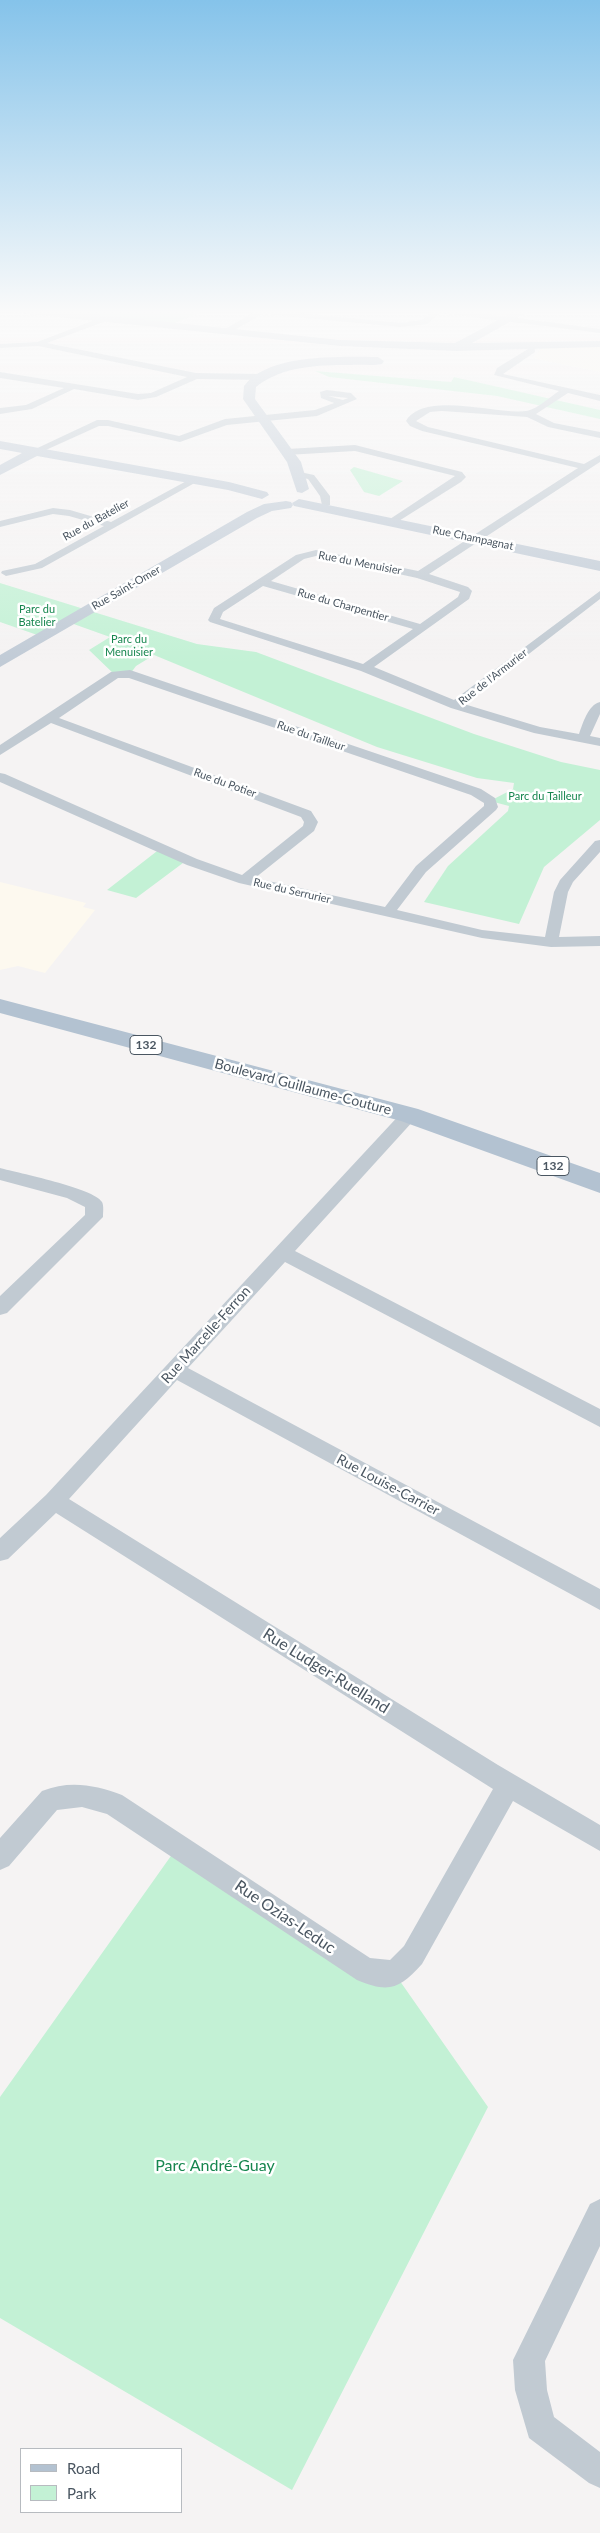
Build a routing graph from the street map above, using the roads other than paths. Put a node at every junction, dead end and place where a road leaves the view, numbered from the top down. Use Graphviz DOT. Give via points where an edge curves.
graph roads {
  1 [pos="88,427"];
  2 [pos="127,427"];
  3 [pos="211,427"];
  4 [pos="269,427"];
  5 [pos="421,427"];
  6 [pos="557,427"];
  7 [pos="600,436"];
  8 [pos="0,445"];
  9 [pos="34,452"];
  10 [pos="287,452"];
  11 [pos="600,458"];
  12 [pos="585,467"];
  13 [pos="0,472"];
  14 [pos="195,480"];
  15 [pos="286,491"];
  16 [pos="326,503"];
  17 [pos="346,511"];
  18 [pos="394,521"];
  19 [pos="0,524"];
  20 [pos="112,525"];
  21 [pos="476,538"];
  22 [pos="600,566"];
  23 [pos="6,574"];
  24 [pos="420,575"];
  25 [pos="263,582"];
  26 [pos="600,594"];
  27 [pos="581,608"];
  28 [pos="600,614"];
  29 [pos="422,628"];
  30 [pos="0,662"];
  31 [pos="365,668"];
  32 [pos="456,705"];
  33 [pos="600,706"];
  34 [pos="51,719"];
  35 [pos="583,739"];
  36 [pos="600,742"];
  37 [pos="0,751"];
  38 [pos="0,777"];
  39 [pos="600,844"];
  40 [pos="244,880"];
  41 [pos="388,913"];
  42 [pos="600,941"];
  43 [pos="551,942"];
  44 [pos="0,1006"];
  45 [pos="409,1115"];
  46 [pos="0,1174"];
  47 [pos="600,1184"];
  48 [pos="281,1252"];
  49 [pos="0,1308"];
  50 [pos="175,1370"];
  51 [pos="600,1419"];
  52 [pos="54,1501"];
  53 [pos="0,1552"];
  54 [pos="600,1600"];
  55 [pos="509,1786"];
  56 [pos="600,1839"];
  57 [pos="0,1857"];
  58 [pos="600,2214"];
  59 [pos="600,2472"];
  1 -- 9 [label="street"];
  2 -- 3 [label="street" via="180,439"];
  4 -- 10 [label="street"];
  5 -- 12 [label="street"];
  6 -- 7 [label="street"];
  8 -- 9 [label="street, Rue Champagnat"];
  9 -- 13 [label="street"];
  9 -- 14 [label="street, Rue Champagnat"];
  10 -- 15 [label="street" via="294,462"];
  10 -- 18 [label="street" via="355,448 459,474 458,480"];
  11 -- 12 [label="street"];
  12 -- 21 [label="street"];
  14 -- 15 [label="street, Rue Champagnat"];
  14 -- 20 [label="street, Rue du Batelier"];
  15 -- 16 [label="street, Rue Champagnat"];
  15 -- 16 [label="street" via="311,476 325,496"];
  15 -- 17 [label="street, Rue Champagnat"];
  15 -- 30 [label="street, Rue Saint-Omer" via="269,507"];
  16 -- 17 [label="street, Rue Champagnat"];
  17 -- 18 [label="street, Rue Champagnat"];
  18 -- 21 [label="street, Rue Champagnat"];
  19 -- 20 [label="street" via="53,511"];
  20 -- 23 [label="street, Rue du Batelier" via="38,566"];
  21 -- 22 [label="street, Rue Champagnat"];
  21 -- 24 [label="street"];
  24 -- 25 [label="street, Rue du Menuisier" via="316,553 300,557"];
  24 -- 29 [label="street, Rue du Menuisier" via="459,586 466,592 463,599"];
  25 -- 29 [label="street, Rue du Charpentier"];
  25 -- 31 [label="street, Rue du Menuisier" via="218,610 214,620 246,633"];
  26 -- 27 [label="street, Rue de l'Armurier"];
  27 -- 28 [label="street"];
  27 -- 32 [label="street, Rue de l'Armurier"];
  29 -- 31 [label="street, Rue du Menuisier"];
  31 -- 32 [label="street, Rue du Menuisier"];
  32 -- 35 [label="street, Rue de l'Armurier" via="538,730"];
  33 -- 35 [label="street" via="592,716"];
  34 -- 37 [label="street, Rue du Tailleur"];
  34 -- 40 [label="street, Rue du Potier" via="306,814 311,822 309,828"];
  34 -- 41 [label="street, Rue du Tailleur" via="115,675 130,674 476,792 490,801 491,807 421,869"];
  35 -- 36 [label="street, Rue de l'Armurier"];
  38 -- 40 [label="street, Rue du Serrurier" via="192,862"];
  39 -- 43 [label="street" via="567,880 561,892"];
  40 -- 41 [label="street, Rue du Serrurier"];
  41 -- 43 [label="street, Rue du Serrurier" via="482,934"];
  42 -- 43 [label="street, Rue du Serrurier"];
  44 -- 45 [label="main road, Boulevard Guillaume-Couture / 132"];
  45 -- 47 [label="main road, Boulevard Guillaume-Couture / 132"];
  45 -- 48 [label="street, Rue Marcelle-Ferron"];
  46 -- 49 [label="street" via="73,1194 94,1204 94,1217"];
  48 -- 50 [label="street, Rue Marcelle-Ferron"];
  48 -- 51 [label="street"];
  50 -- 52 [label="street, Rue Marcelle-Ferron"];
  50 -- 54 [label="street, Rue Louise-Carrier"];
  52 -- 53 [label="street, Rue Marcelle-Ferron"];
  52 -- 55 [label="street, Rue Ludger-Ruelland"];
  55 -- 56 [label="street, Rue Ludger-Ruelland"];
  55 -- 57 [label="street, Rue Ozias-Leduc" via="413,1955 395,1974 366,1971 113,1804 82,1795 51,1799"];
  58 -- 59 [label="street" via="529,2360 531,2390 540,2427"];
}
